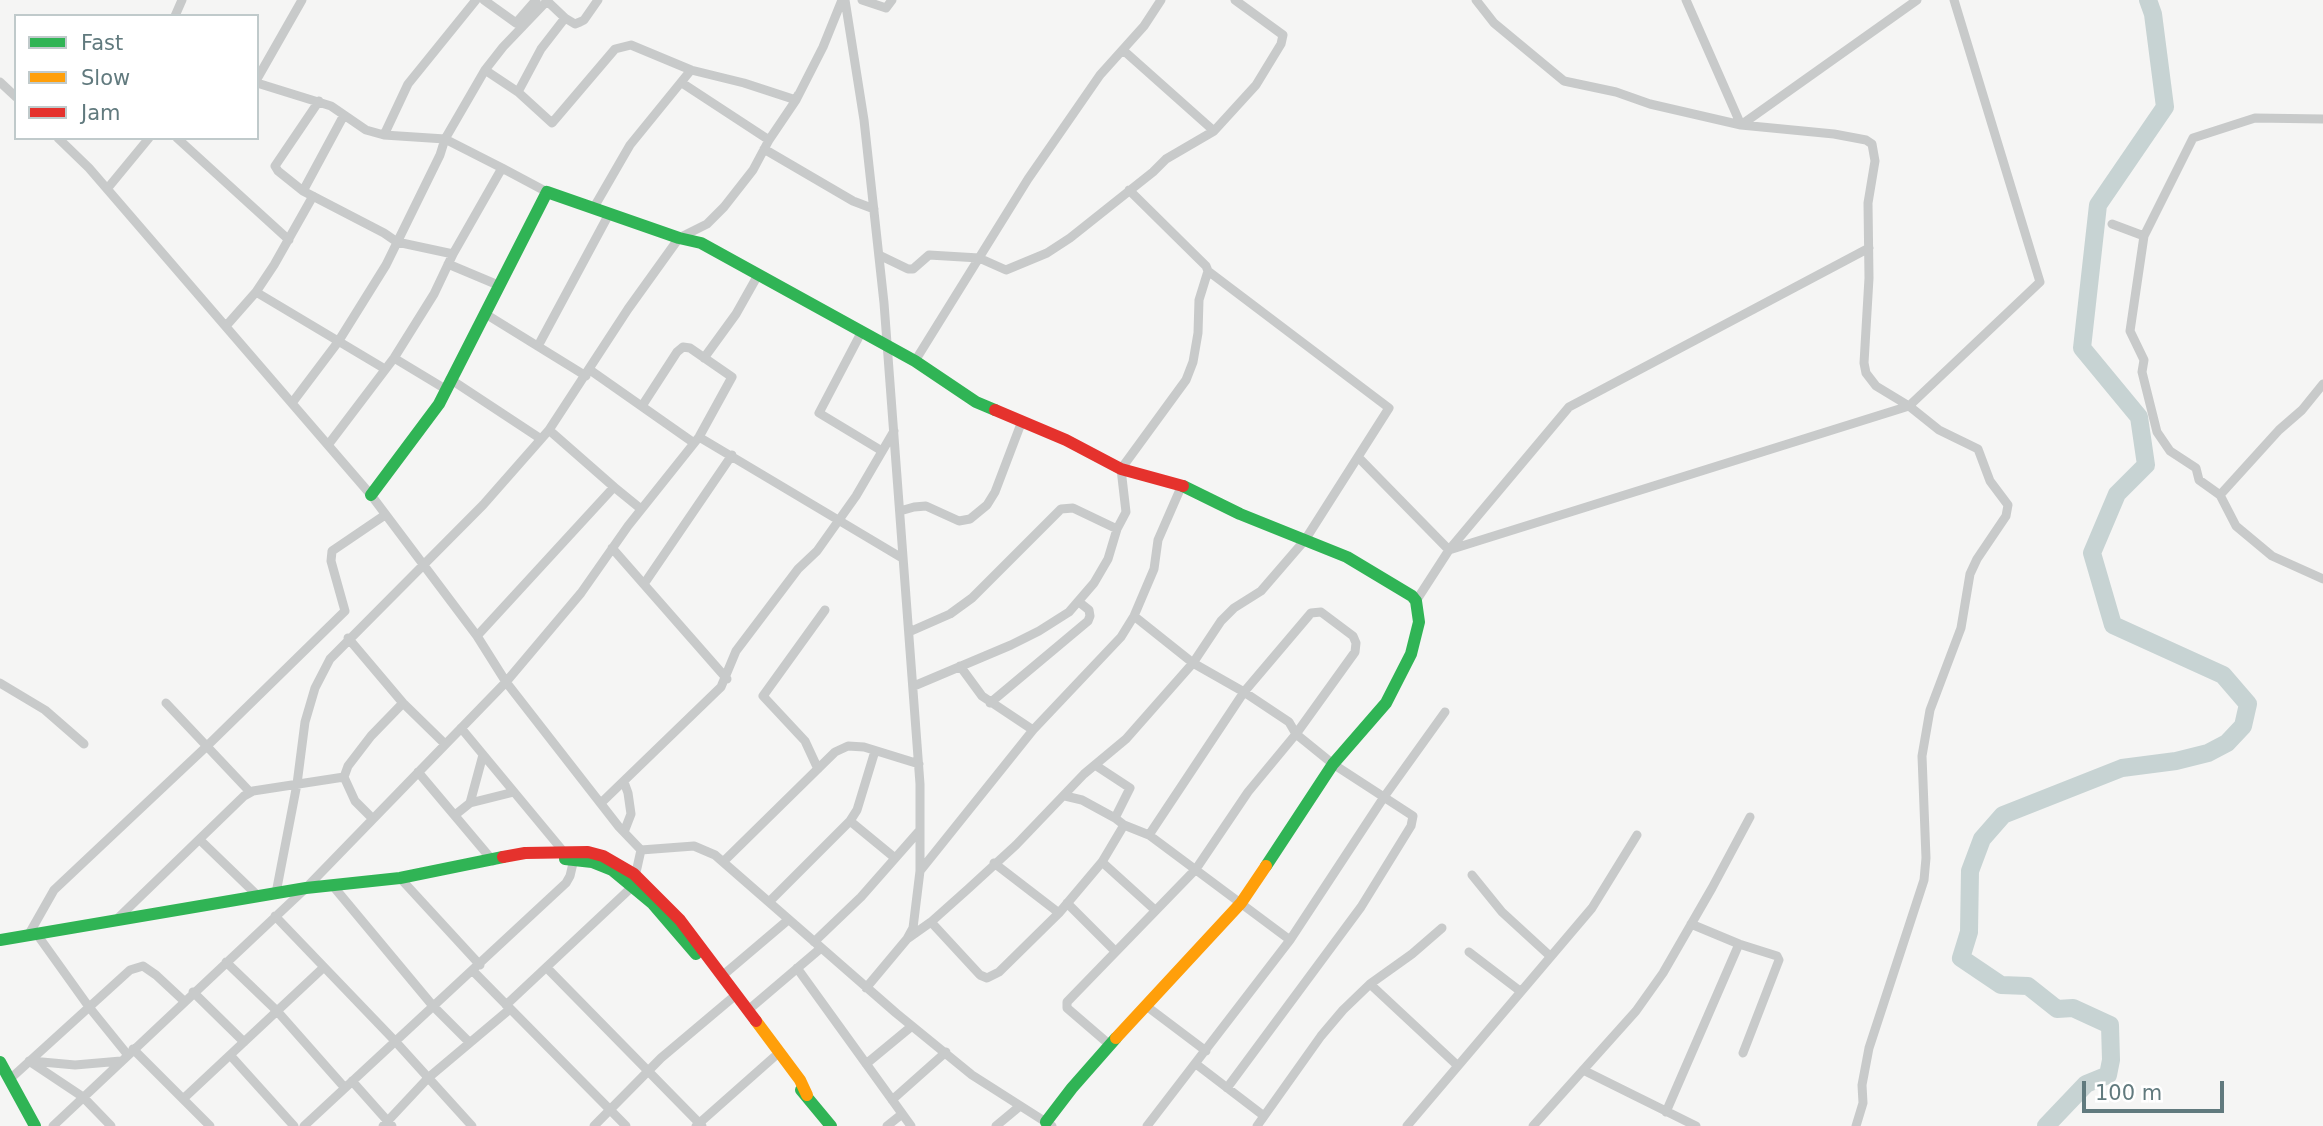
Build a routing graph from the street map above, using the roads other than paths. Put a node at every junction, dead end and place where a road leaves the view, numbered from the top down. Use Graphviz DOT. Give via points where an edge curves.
graph roads {
  1 [pos="302,0"];
  2 [pos="476,0"];
  3 [pos="484,0"];
  4 [pos="536,0"];
  5 [pos="546,0"];
  6 [pos="598,0"];
  7 [pos="843,0"];
  8 [pos="863,0"];
  9 [pos="892,0"];
  10 [pos="1161,0"];
  11 [pos="1235,0"];
  12 [pos="1476,0"];
  13 [pos="1686,0"];
  14 [pos="1917,0"];
  15 [pos="1954,0"];
  16 [pos="565,18"];
  17 [pos="1123,50"];
  18 [pos="485,70"];
  19 [pos="691,70"];
  20 [pos="259,77"];
  21 [pos="0,82"];
  22 [pos="259,82"];
  23 [pos="682,83"];
  24 [pos="518,92"];
  25 [pos="14,95"];
  26 [pos="796,100"];
  27 [pos="319,102"];
  28 [pos="344,115"];
  29 [pos="2323,119"];
  30 [pos="1741,125"];
  31 [pos="1214,131"];
  32 [pos="384,135"];
  33 [pos="445,139"];
  34 [pos="60,140"];
  35 [pos="147,140"];
  36 [pos="179,140"];
  37 [pos="767,145"];
  38 [pos="502,168"];
  39 [pos="107,189"];
  40 [pos="1129,190"];
  41 [pos="303,191"];
  42 [pos="547,192"];
  43 [pos="313,196"];
  44 [pos="593,209"];
  45 [pos="874,209"];
  46 [pos="609,215"];
  47 [pos="2112,224"];
  48 [pos="2144,236"];
  49 [pos="679,239"];
  50 [pos="289,240"];
  51 [pos="397,242"];
  52 [pos="1869,248"];
  53 [pos="453,254"];
  54 [pos="879,254"];
  55 [pos="979,258"];
  56 [pos="448,264"];
  57 [pos="1208,271"];
  58 [pos="758,275"];
  59 [pos="498,285"];
  60 [pos="256,292"];
  61 [pos="484,313"];
  62 [pos="226,326"];
  63 [pos="861,332"];
  64 [pos="338,342"];
  65 [pos="538,346"];
  66 [pos="887,347"];
  67 [pos="394,358"];
  68 [pos="704,359"];
  69 [pos="915,361"];
  70 [pos="386,369"];
  71 [pos="588,373"];
  72 [pos="448,384"];
  73 [pos="2323,384"];
  74 [pos="292,403"];
  75 [pos="642,406"];
  76 [pos="1909,406"];
  77 [pos="1022,421"];
  78 [pos="549,430"];
  79 [pos="894,430"];
  80 [pos="541,439"];
  81 [pos="696,440"];
  82 [pos="328,445"];
  83 [pos="882,451"];
  84 [pos="732,455"];
  85 [pos="1358,457"];
  86 [pos="1121,469"];
  87 [pos="1182,485"];
  88 [pos="614,487"];
  89 [pos="371,495"];
  90 [pos="2220,495"];
  91 [pos="641,509"];
  92 [pos="900,510"];
  93 [pos="385,515"];
  94 [pos="839,520"];
  95 [pos="1117,529"];
  96 [pos="1305,540"];
  97 [pos="612,548"];
  98 [pos="1449,550"];
  99 [pos="902,558"];
  100 [pos="423,566"];
  101 [pos="2323,579"];
  102 [pos="644,584"];
  103 [pos="1416,601"];
  104 [pos="1079,602"];
  105 [pos="825,610"];
  106 [pos="1134,616"];
  107 [pos="909,632"];
  108 [pos="478,636"];
  109 [pos="348,639"];
  110 [pos="1193,663"];
  111 [pos="960,666"];
  112 [pos="727,679"];
  113 [pos="506,681"];
  114 [pos="0,683"];
  115 [pos="914,686"];
  116 [pos="1244,692"];
  117 [pos="403,703"];
  118 [pos="990,703"];
  119 [pos="166,704"];
  120 [pos="1445,712"];
  121 [pos="461,728"];
  122 [pos="1033,730"];
  123 [pos="1296,734"];
  124 [pos="84,744"];
  125 [pos="445,744"];
  126 [pos="207,747"];
  127 [pos="875,751"];
  128 [pos="483,755"];
  129 [pos="919,764"];
  130 [pos="1095,765"];
  131 [pos="1333,765"];
  132 [pos="818,769"];
  133 [pos="418,772"];
  134 [pos="344,777"];
  135 [pos="624,782"];
  136 [pos="296,784"];
  137 [pos="250,792"];
  138 [pos="514,792"];
  139 [pos="1065,796"];
  140 [pos="1384,797"];
  141 [pos="470,803"];
  142 [pos="601,803"];
  143 [pos="455,815"];
  144 [pos="1750,817"];
  145 [pos="372,818"];
  146 [pos="1115,818"];
  147 [pos="850,821"];
  148 [pos="1124,825"];
  149 [pos="920,830"];
  150 [pos="624,832"];
  151 [pos="1149,835"];
  152 [pos="1637,835"];
  153 [pos="200,840"];
  154 [pos="641,850"];
  155 [pos="568,855"];
  156 [pos="895,858"];
  157 [pos="493,860"];
  158 [pos="723,862"];
  159 [pos="1102,862"];
  160 [pos="994,863"];
  161 [pos="1196,869"];
  162 [pos="920,871"];
  163 [pos="1472,875"];
  164 [pos="400,878"];
  165 [pos="634,880"];
  166 [pos="333,886"];
  167 [pos="306,888"];
  168 [pos="276,893"];
  169 [pos="258,896"];
  170 [pos="769,902"];
  171 [pos="1067,903"];
  172 [pos="1241,903"];
  173 [pos="1156,911"];
  174 [pos="1059,913"];
  175 [pos="275,916"];
  176 [pos="116,920"];
  177 [pos="788,920"];
  178 [pos="931,922"];
  179 [pos="1691,924"];
  180 [pos="1442,928"];
  181 [pos="33,934"];
  182 [pos="907,939"];
  183 [pos="0,940"];
  184 [pos="1290,940"];
  185 [pos="1739,944"];
  186 [pos="817,945"];
  187 [pos="1115,951"];
  188 [pos="1469,952"];
  189 [pos="1550,956"];
  190 [pos="226,962"];
  191 [pos="323,968"];
  192 [pos="477,968"];
  193 [pos="547,968"];
  194 [pos="797,968"];
  195 [pos="722,976"];
  196 [pos="1370,984"];
  197 [pos="866,988"];
  198 [pos="1520,991"];
  199 [pos="193,992"];
  200 [pos="731,999"];
  201 [pos="184,1001"];
  202 [pos="1145,1005"];
  203 [pos="433,1006"];
  204 [pos="89,1007"];
  205 [pos="508,1007"];
  206 [pos="277,1011"];
  207 [pos="747,1011"];
  208 [pos="912,1026"];
  209 [pos="395,1041"];
  210 [pos="244,1042"];
  211 [pos="469,1042"];
  212 [pos="1110,1045"];
  213 [pos="1206,1051"];
  214 [pos="946,1052"];
  215 [pos="1743,1053"];
  216 [pos="127,1055"];
  217 [pos="230,1055"];
  218 [pos="774,1057"];
  219 [pos="29,1061"];
  220 [pos="0,1062"];
  221 [pos="866,1064"];
  222 [pos="1196,1064"];
  223 [pos="1458,1066"];
  224 [pos="1583,1070"];
  225 [pos="648,1071"];
  226 [pos="428,1078"];
  227 [pos="10,1079"];
  228 [pos="348,1085"];
  229 [pos="1227,1088"];
  230 [pos="807,1095"];
  231 [pos="83,1097"];
  232 [pos="183,1099"];
  233 [pos="892,1100"];
  234 [pos="1020,1106"];
  235 [pos="611,1111"];
  236 [pos="1666,1112"];
  237 [pos="902,1114"];
  238 [pos="1264,1116"];
  239 [pos="388,1124"];
  240 [pos="1049,1124"];
  241 [pos="699,1125"];
  242 [pos="35,1126"];
  243 [pos="53,1126"];
  244 [pos="111,1126"];
  245 [pos="209,1126"];
  246 [pos="295,1126"];
  247 [pos="304,1126"];
  248 [pos="472,1126"];
  249 [pos="594,1126"];
  250 [pos="626,1126"];
  251 [pos="831,1126"];
  252 [pos="887,1126"];
  253 [pos="911,1126"];
  254 [pos="996,1126"];
  255 [pos="1147,1126"];
  256 [pos="1257,1126"];
  257 [pos="1407,1126"];
  258 [pos="1534,1126"];
  259 [pos="1696,1126"];
  260 [pos="1856,1126"];
  1 -- 20 [label="street"];
  2 -- 32 [label="street" via="408,84"];
  3 -- 4 [label="street" via="516,23"];
  5 -- 16 [label="street"];
  5 -- 18 [label="street"];
  6 -- 16 [label="street" via="584,20 575,24"];
  7 -- 26 [label="street"];
  7 -- 45 [label="street"];
  8 -- 9 [label="street" via="887,8"];
  10 -- 17 [label="street"];
  11 -- 31 [label="street" via="1281,31 1284,39 1256,85"];
  12 -- 30 [label="street" via="1494,23 1564,81"];
  13 -- 30 [label="street"];
  14 -- 30 [label="street"];
  15 -- 76 [label="street" via="2040,282"];
  16 -- 24 [label="street" via="541,49"];
  17 -- 31 [label="street"];
  17 -- 55 [label="street" via="1100,75 1028,179"];
  18 -- 24 [label="street"];
  18 -- 33 [label="street"];
  19 -- 23 [label="street"];
  19 -- 24 [label="street" via="631,46 615,49 552,123"];
  19 -- 26 [label="street"];
  21 -- 25 [label="street"];
  22 -- 27 [label="street"];
  23 -- 37 [label="street"];
  23 -- 44 [label="street" via="630,145"];
  26 -- 37 [label="street"];
  27 -- 28 [label="street"];
  27 -- 41 [label="street" via="275,166"];
  28 -- 32 [label="street" via="366,130"];
  28 -- 41 [label="street"];
  29 -- 48 [label="street" via="2255,118 2193,138"];
  30 -- 52 [label="street" via="1834,134 1872,144"];
  31 -- 40 [label="street" via="1166,159"];
  32 -- 33 [label="street"];
  33 -- 38 [label="street"];
  33 -- 51 [label="street"];
  34 -- 39 [label="street"];
  35 -- 39 [label="street"];
  36 -- 50 [label="street"];
  37 -- 45 [label="street" via="853,201"];
  37 -- 49 [label="street" via="724,207 707,224"];
  38 -- 42 [label="street"];
  38 -- 53 [label="street"];
  39 -- 62 [label="street"];
  40 -- 55 [label="street" via="1070,238 1030,261 1006,270"];
  40 -- 57 [label="street"];
  41 -- 43 [label="street"];
  42 -- 44 [label="street"];
  42 -- 59 [label="street"];
  43 -- 50 [label="street"];
  43 -- 51 [label="street"];
  44 -- 46 [label="street"];
  45 -- 54 [label="street"];
  46 -- 49 [label="street"];
  46 -- 65 [label="street"];
  47 -- 48 [label="street"];
  48 -- 90 [label="street" via="2130,331 2144,360 2142,372 2157,432 2170,451 2196,468 2199,480"];
  49 -- 58 [label="street" via="701,243"];
  49 -- 71 [label="street"];
  50 -- 60 [label="street"];
  51 -- 53 [label="street"];
  51 -- 64 [label="street"];
  52 -- 76 [label="street" via="1866,373 1876,386"];
  52 -- 98 [label="street" via="1569,407"];
  53 -- 56 [label="street"];
  54 -- 55 [label="street" via="908,269 929,255"];
  54 -- 66 [label="street"];
  55 -- 69 [label="street"];
  56 -- 59 [label="street"];
  56 -- 67 [label="street"];
  57 -- 85 [label="street" via="1389,408"];
  57 -- 86 [label="street" via="1199,300 1194,362 1186,380"];
  58 -- 63 [label="street"];
  58 -- 68 [label="street"];
  59 -- 61 [label="street"];
  60 -- 62 [label="street"];
  60 -- 64 [label="street"];
  61 -- 65 [label="street"];
  61 -- 72 [label="street"];
  62 -- 74 [label="street"];
  63 -- 66 [label="street"];
  63 -- 83 [label="street" via="819,413"];
  64 -- 70 [label="street"];
  64 -- 74 [label="street"];
  65 -- 71 [label="street"];
  66 -- 69 [label="street"];
  66 -- 79 [label="street"];
  67 -- 70 [label="street"];
  67 -- 72 [label="street"];
  68 -- 75 [label="street" via="682,347"];
  68 -- 81 [label="street" via="732,377"];
  69 -- 77 [label="street" via="976,401"];
  70 -- 82 [label="street"];
  71 -- 75 [label="street"];
  71 -- 78 [label="street"];
  72 -- 80 [label="street"];
  72 -- 89 [label="street" via="439,404"];
  73 -- 90 [label="street"];
  74 -- 82 [label="street"];
  75 -- 81 [label="street"];
  76 -- 98 [label="street"];
  76 -- 260 [label="street" via="1939,430 1978,449 2008,510 1970,574 1961,628 1930,710 1922,756 1924,880 1869,1048"];
  77 -- 86 [label="street"];
  77 -- 92 [label="street" via="995,492 970,519 959,521 926,506"];
  78 -- 80 [label="street"];
  78 -- 88 [label="street"];
  79 -- 83 [label="street"];
  79 -- 92 [label="street"];
  80 -- 100 [label="street"];
  81 -- 84 [label="street"];
  81 -- 91 [label="street"];
  82 -- 89 [label="street"];
  83 -- 94 [label="street"];
  84 -- 94 [label="street"];
  84 -- 102 [label="street"];
  85 -- 96 [label="street"];
  85 -- 98 [label="street"];
  86 -- 87 [label="street"];
  86 -- 95 [label="street" via="1126,512"];
  87 -- 96 [label="street"];
  87 -- 106 [label="street" via="1158,540 1154,569"];
  88 -- 91 [label="street"];
  88 -- 108 [label="street"];
  89 -- 93 [label="street"];
  90 -- 101 [label="street" via="2235,526 2272,556"];
  91 -- 97 [label="street"];
  92 -- 99 [label="street"];
  93 -- 100 [label="street"];
  93 -- 126 [label="street" via="332,551 345,611"];
  94 -- 99 [label="street"];
  94 -- 112 [label="street" via="736,652"];
  95 -- 104 [label="street" via="1108,559"];
  95 -- 107 [label="street" via="1073,508 1061,509 972,598 950,614"];
  96 -- 103 [label="street" via="1347,557"];
  96 -- 110 [label="street" via="1261,591 1221,621"];
  97 -- 102 [label="street"];
  97 -- 113 [label="street" via="581,593"];
  98 -- 103 [label="street"];
  99 -- 107 [label="street"];
  100 -- 108 [label="street"];
  100 -- 109 [label="street"];
  102 -- 112 [label="street"];
  103 -- 131 [label="street" via="1419,621 1411,654 1393,690"];
  104 -- 111 [label="street" via="1039,631"];
  104 -- 118 [label="street" via="1089,610 1088,621"];
  105 -- 132 [label="street" via="763,696 806,741"];
  106 -- 110 [label="street"];
  106 -- 122 [label="street" via="1121,637"];
  107 -- 115 [label="street"];
  108 -- 113 [label="street"];
  109 -- 117 [label="street"];
  109 -- 136 [label="street" via="330,659 315,688"];
  110 -- 116 [label="street"];
  110 -- 130 [label="street" via="1126,738"];
  111 -- 115 [label="street"];
  111 -- 118 [label="street"];
  112 -- 135 [label="street"];
  113 -- 121 [label="street"];
  113 -- 142 [label="street"];
  114 -- 124 [label="street" via="45,710"];
  115 -- 129 [label="street"];
  116 -- 123 [label="street" via="1289,722"];
  116 -- 123 [label="street" via="1315,611 1353,636 1355,652"];
  116 -- 151 [label="street"];
  117 -- 125 [label="street"];
  117 -- 134 [label="street" via="371,736"];
  118 -- 122 [label="street"];
  119 -- 126 [label="street"];
  120 -- 140 [label="street"];
  121 -- 125 [label="street"];
  121 -- 128 [label="street"];
  122 -- 162 [label="street"];
  123 -- 131 [label="street"];
  123 -- 161 [label="street" via="1248,792"];
  125 -- 133 [label="street"];
  126 -- 137 [label="street"];
  126 -- 181 [label="street" via="54,890"];
  127 -- 129 [label="street"];
  127 -- 132 [label="street" via="848,746"];
  127 -- 147 [label="street"];
  128 -- 138 [label="street"];
  128 -- 141 [label="street"];
  129 -- 149 [label="street"];
  130 -- 139 [label="street"];
  130 -- 146 [label="street" via="1130,788"];
  131 -- 140 [label="street"];
  131 -- 172 [label="street"];
  132 -- 158 [label="street"];
  133 -- 143 [label="street"];
  133 -- 145 [label="street"];
  134 -- 136 [label="street"];
  134 -- 145 [label="street" via="355,801"];
  135 -- 142 [label="street"];
  135 -- 150 [label="street" via="631,814"];
  136 -- 137 [label="street"];
  136 -- 168 [label="street"];
  137 -- 153 [label="street"];
  138 -- 141 [label="street"];
  138 -- 155 [label="street"];
  139 -- 146 [label="street"];
  139 -- 160 [label="street"];
  140 -- 184 [label="street"];
  140 -- 229 [label="street" via="1413,816 1411,826 1361,907"];
  141 -- 143 [label="street"];
  142 -- 150 [label="street"];
  143 -- 157 [label="street"];
  144 -- 179 [label="street"];
  145 -- 167 [label="street"];
  146 -- 148 [label="street"];
  147 -- 156 [label="street"];
  147 -- 170 [label="street"];
  148 -- 151 [label="street"];
  148 -- 159 [label="street"];
  149 -- 156 [label="street"];
  149 -- 162 [label="street"];
  150 -- 154 [label="street"];
  151 -- 161 [label="street"];
  152 -- 189 [label="street" via="1592,908"];
  153 -- 169 [label="street"];
  153 -- 176 [label="street"];
  154 -- 158 [label="street" via="694,846"];
  154 -- 165 [label="street"];
  155 -- 157 [label="street"];
  155 -- 165 [label="street"];
  155 -- 192 [label="street" via="572,869 566,883"];
  156 -- 186 [label="street"];
  157 -- 164 [label="street"];
  158 -- 170 [label="street"];
  159 -- 171 [label="street"];
  159 -- 173 [label="street"];
  160 -- 174 [label="street"];
  160 -- 178 [label="street"];
  161 -- 172 [label="street"];
  161 -- 173 [label="street"];
  162 -- 182 [label="street" via="917,909"];
  163 -- 189 [label="street" via="1502,912"];
  164 -- 166 [label="street"];
  164 -- 192 [label="street"];
  165 -- 193 [label="street"];
  165 -- 195 [label="street" via="648,886 680,920"];
  165 -- 200 [label="street"];
  166 -- 167 [label="street"];
  166 -- 203 [label="street"];
  167 -- 168 [label="street"];
  167 -- 175 [label="street"];
  168 -- 169 [label="street"];
  169 -- 176 [label="street"];
  170 -- 177 [label="street"];
  171 -- 174 [label="street"];
  171 -- 187 [label="street"];
  172 -- 184 [label="street"];
  172 -- 202 [label="street"];
  173 -- 187 [label="street"];
  174 -- 178 [label="street" via="999,972 987,978"];
  175 -- 190 [label="street"];
  175 -- 191 [label="street"];
  176 -- 181 [label="street"];
  177 -- 186 [label="street"];
  177 -- 195 [label="street"];
  178 -- 182 [label="street"];
  179 -- 185 [label="street"];
  179 -- 224 [label="street" via="1636,1011"];
  180 -- 196 [label="street"];
  181 -- 183 [label="street"];
  181 -- 204 [label="street"];
  182 -- 197 [label="street"];
  184 -- 213 [label="street"];
  185 -- 215 [label="street" via="1779,960"];
  185 -- 236 [label="street"];
  186 -- 194 [label="street"];
  186 -- 197 [label="street"];
  187 -- 212 [label="street" via="1066,1002"];
  188 -- 198 [label="street"];
  189 -- 198 [label="street"];
  190 -- 199 [label="street"];
  190 -- 206 [label="street"];
  191 -- 206 [label="street"];
  191 -- 209 [label="street"];
  192 -- 203 [label="street"];
  192 -- 205 [label="street"];
  193 -- 205 [label="street"];
  193 -- 225 [label="street"];
  194 -- 207 [label="street"];
  194 -- 221 [label="street"];
  195 -- 207 [label="street"];
  196 -- 223 [label="street"];
  196 -- 238 [label="street" via="1321,1036"];
  197 -- 208 [label="street"];
  198 -- 223 [label="street"];
  199 -- 201 [label="street"];
  199 -- 210 [label="street"];
  200 -- 218 [label="street"];
  200 -- 225 [label="street"];
  201 -- 204 [label="street" via="144,966 130,970"];
  201 -- 216 [label="street"];
  202 -- 212 [label="street"];
  202 -- 213 [label="street"];
  203 -- 209 [label="street"];
  203 -- 211 [label="street"];
  204 -- 216 [label="street"];
  204 -- 219 [label="street"];
  205 -- 211 [label="street"];
  205 -- 235 [label="street"];
  206 -- 210 [label="street"];
  206 -- 228 [label="street"];
  207 -- 230 [label="street"];
  208 -- 214 [label="street"];
  208 -- 221 [label="street"];
  209 -- 226 [label="street"];
  209 -- 228 [label="street"];
  210 -- 217 [label="street"];
  211 -- 226 [label="street"];
  212 -- 240 [label="street" via="1072,1088"];
  213 -- 222 [label="street"];
  214 -- 233 [label="street"];
  214 -- 234 [label="street"];
  216 -- 219 [label="street" via="75,1065"];
  216 -- 231 [label="street"];
  216 -- 232 [label="street"];
  217 -- 232 [label="street"];
  217 -- 246 [label="street"];
  218 -- 230 [label="street"];
  218 -- 241 [label="street"];
  219 -- 227 [label="street"];
  219 -- 231 [label="street"];
  220 -- 227 [label="street"];
  221 -- 233 [label="street"];
  222 -- 229 [label="street"];
  222 -- 255 [label="street"];
  223 -- 257 [label="street"];
  224 -- 236 [label="street"];
  224 -- 258 [label="street"];
  225 -- 235 [label="street"];
  225 -- 241 [label="street"];
  226 -- 239 [label="street"];
  226 -- 248 [label="street"];
  227 -- 242 [label="street"];
  228 -- 239 [label="street"];
  228 -- 247 [label="street"];
  229 -- 238 [label="street"];
  230 -- 251 [label="street"];
  231 -- 243 [label="street"];
  231 -- 244 [label="street"];
  232 -- 245 [label="street"];
  233 -- 237 [label="street"];
  234 -- 240 [label="street"];
  234 -- 254 [label="street"];
  235 -- 249 [label="street"];
  235 -- 250 [label="street"];
  236 -- 259 [label="street"];
  237 -- 252 [label="street"];
  237 -- 253 [label="street"];
  238 -- 256 [label="street"];
}
